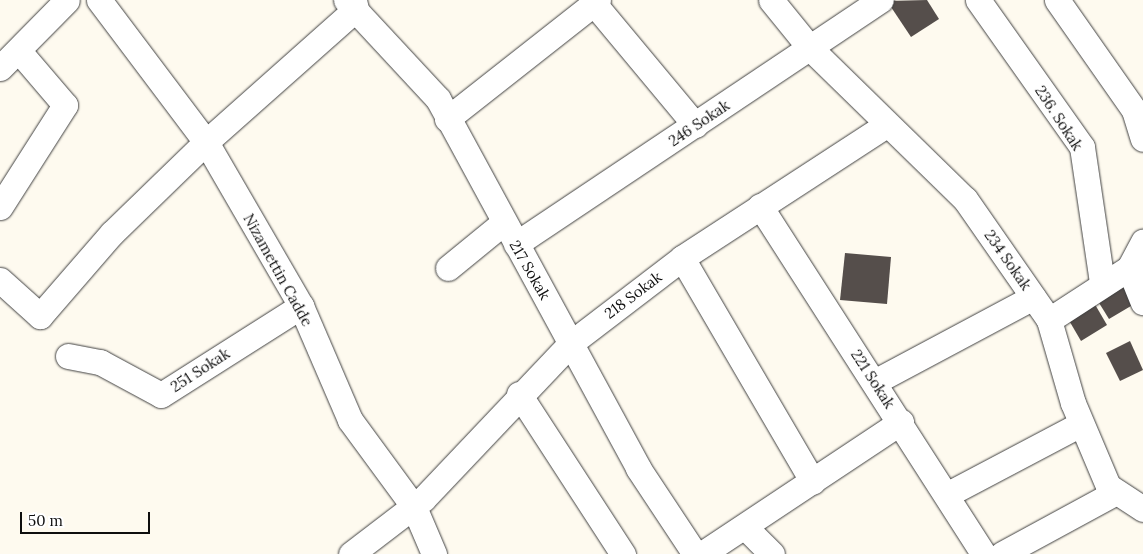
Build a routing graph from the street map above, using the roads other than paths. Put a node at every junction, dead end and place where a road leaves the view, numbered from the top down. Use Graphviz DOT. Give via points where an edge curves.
graph roads {
  1 [pos="67,0"];
  2 [pos="99,0"];
  3 [pos="771,0"];
  4 [pos="881,0"];
  5 [pos="978,0"];
  6 [pos="1057,0"];
  7 [pos="594,1"];
  8 [pos="352,3"];
  9 [pos="810,48"];
  10 [pos="18,50"];
  11 [pos="0,68"];
  12 [pos="447,119"];
  13 [pos="695,125"];
  14 [pos="886,125"];
  15 [pos="1143,139"];
  16 [pos="206,142"];
  17 [pos="760,206"];
  18 [pos="0,207"];
  19 [pos="502,223"];
  20 [pos="1143,242"];
  21 [pos="516,244"];
  22 [pos="682,258"];
  23 [pos="448,268"];
  24 [pos="1130,268"];
  25 [pos="0,280"];
  26 [pos="1102,282"];
  27 [pos="1033,297"];
  28 [pos="1143,302"];
  29 [pos="301,306"];
  30 [pos="1049,320"];
  31 [pos="571,343"];
  32 [pos="68,356"];
  33 [pos="876,382"];
  34 [pos="519,394"];
  35 [pos="901,422"];
  36 [pos="1081,424"];
  37 [pos="813,482"];
  38 [pos="1116,492"];
  39 [pos="948,494"];
  40 [pos="414,507"];
  41 [pos="1143,509"];
  42 [pos="745,527"];
  43 [pos="351,554"];
  44 [pos="434,554"];
  45 [pos="623,554"];
  46 [pos="695,554"];
  47 [pos="702,554"];
  48 [pos="772,554"];
  49 [pos="983,554"];
  50 [pos="1002,554"];
  1 -- 10 [label="street"];
  2 -- 16 [label="street, Nizamettin Cadde"];
  3 -- 9 [label="street, 234 Sokak"];
  4 -- 9 [label="street, 246 Sokak"];
  5 -- 26 [label="street, 236. Sokak" via="1082,147"];
  6 -- 15 [label="street" via="1134,110"];
  7 -- 12 [label="street"];
  7 -- 13 [label="street"];
  8 -- 12 [label="street, 217 Sokak" via="423,78"];
  8 -- 16 [label="street"];
  9 -- 13 [label="street, 246 Sokak"];
  9 -- 14 [label="street, 234 Sokak"];
  10 -- 11 [label="street"];
  10 -- 18 [label="street" via="65,105"];
  12 -- 19 [label="street, 217 Sokak"];
  13 -- 21 [label="street, 246 Sokak"];
  14 -- 17 [label="street, 218 Sokak"];
  14 -- 27 [label="street, 234 Sokak" via="965,199"];
  16 -- 25 [label="street" via="112,233 40,316"];
  16 -- 29 [label="street, Nizamettin Cadde"];
  17 -- 22 [label="street, 218 Sokak"];
  17 -- 33 [label="street, 221 Sokak"];
  19 -- 21 [label="street, 217 Sokak"];
  19 -- 23 [label="street"];
  20 -- 24 [label="street"];
  21 -- 31 [label="street, 217 Sokak"];
  22 -- 31 [label="street, 218 Sokak"];
  22 -- 37 [label="street"];
  24 -- 26 [label="street"];
  24 -- 28 [label="street"];
  26 -- 30 [label="street"];
  27 -- 30 [label="street, 234 Sokak"];
  27 -- 33 [label="street"];
  29 -- 32 [label="street, 251 Sokak" via="161,395 100,362"];
  29 -- 40 [label="street, Nizamettin Cadde" via="350,420"];
  30 -- 36 [label="street, 234 Sokak"];
  31 -- 34 [label="street, 218 Sokak"];
  31 -- 46 [label="street, 217 Sokak" via="638,468"];
  33 -- 35 [label="street, 221 Sokak"];
  34 -- 40 [label="street, 218 Sokak"];
  34 -- 45 [label="street"];
  35 -- 37 [label="street"];
  35 -- 39 [label="street, 221 Sokak"];
  36 -- 38 [label="street, 234 Sokak" via="1108,486"];
  36 -- 39 [label="street"];
  37 -- 42 [label="street"];
  38 -- 41 [label="street, 234 Sokak"];
  38 -- 50 [label="street"];
  39 -- 49 [label="street, 221 Sokak"];
  40 -- 43 [label="street, 218 Sokak"];
  40 -- 44 [label="street, Nizamettin Cadde"];
  42 -- 47 [label="street"];
  42 -- 48 [label="street"];
}
